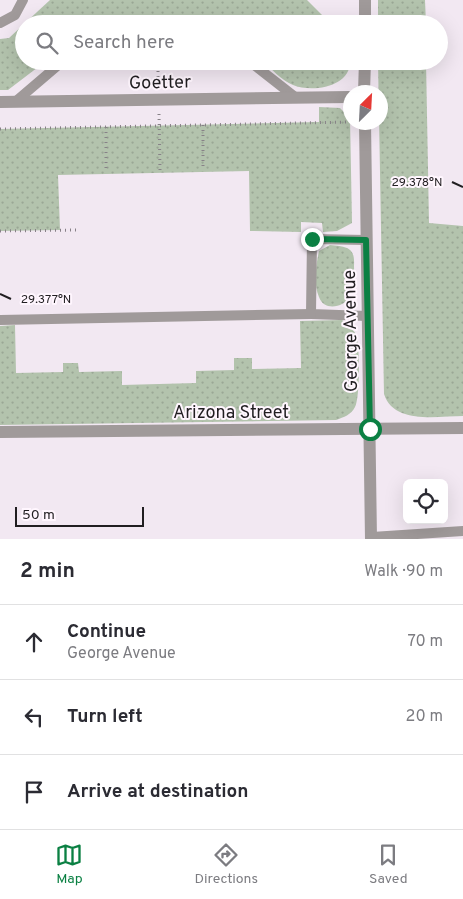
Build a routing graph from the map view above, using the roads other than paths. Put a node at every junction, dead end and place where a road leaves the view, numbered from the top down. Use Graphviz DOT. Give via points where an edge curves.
graph roads {
  1 [pos="23,0"];
  2 [pos="365,0"];
  3 [pos="365,15"];
  4 [pos="0,23"];
  5 [pos="52,70"];
  6 [pos="260,70"];
  7 [pos="365,70"];
  8 [pos="364,85"];
  9 [pos="295,97"];
  10 [pos="343,98"];
  11 [pos="0,102"];
  12 [pos="14,102"];
  13 [pos="365,130"];
  14 [pos="366,240"];
  15 [pos="311,314"];
  16 [pos="367,316"];
  17 [pos="0,320"];
  18 [pos="463,428"];
  19 [pos="370,429"];
  20 [pos="0,432"];
  21 [pos="463,531"];
  22 [pos="371,538"];
  1 -- 4 [label="lane" via="15,15"];
  2 -- 3 [label="street"];
  5 -- 12 [label="lane"];
  6 -- 9 [label="lane"];
  7 -- 8 [label="street"];
  9 -- 10 [label="street, Goetter"];
  9 -- 12 [label="street, Goetter"];
  11 -- 12 [label="street, Goetter"];
  13 -- 14 [label="street, George Avenue"];
  14 -- 15 [label="lane" via="312,239"];
  14 -- 16 [label="street, George Avenue"];
  15 -- 16 [label="lane"];
  15 -- 17 [label="lane"];
  16 -- 19 [label="street, George Avenue"];
  18 -- 19 [label="street, Arizona Street"];
  19 -- 20 [label="street, Arizona Street"];
  19 -- 22 [label="street, George Avenue"];
  21 -- 22 [label="lane"];
}
